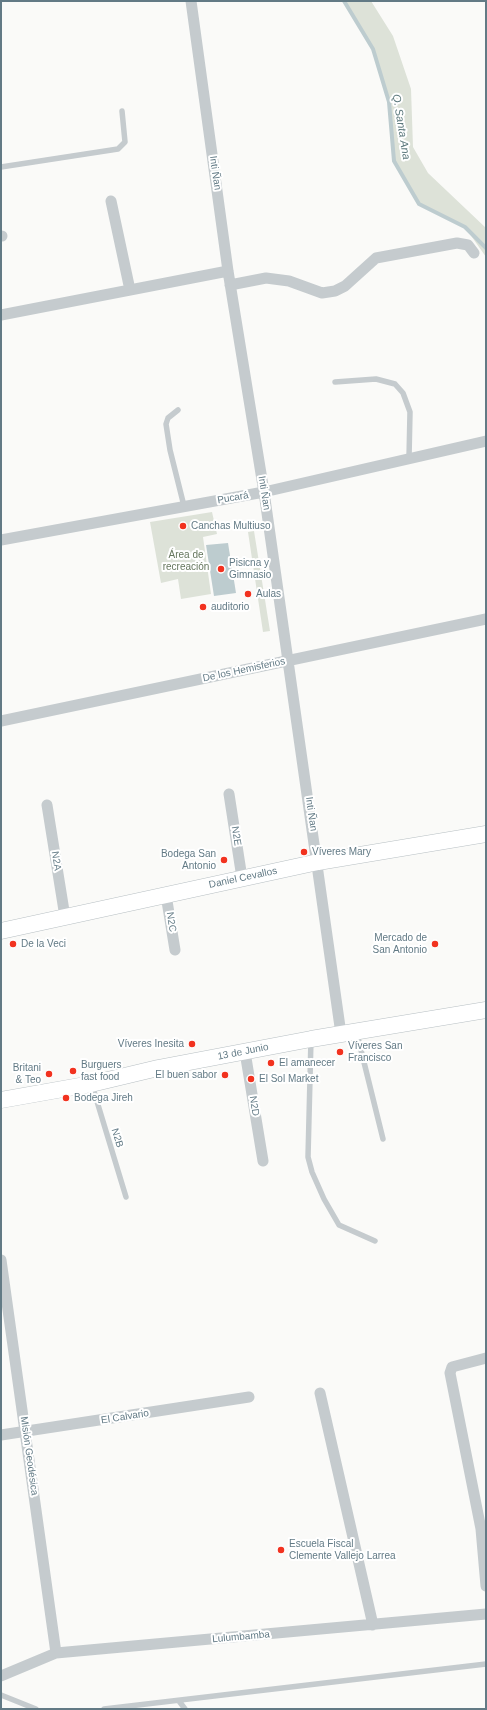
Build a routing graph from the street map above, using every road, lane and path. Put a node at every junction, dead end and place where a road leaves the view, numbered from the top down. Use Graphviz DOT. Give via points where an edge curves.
graph roads {
  1 [pos="191,1"];
  2 [pos="122,111"];
  3 [pos="1,167"];
  4 [pos="111,201"];
  5 [pos="474,253"];
  6 [pos="228,271"];
  7 [pos="230,285"];
  8 [pos="130,290"];
  9 [pos="1,315"];
  10 [pos="335,382"];
  11 [pos="178,410"];
  12 [pos="486,441"];
  13 [pos="409,458"];
  14 [pos="264,492"];
  15 [pos="184,506"];
  16 [pos="1,540"];
  17 [pos="486,619"];
  18 [pos="288,661"];
  19 [pos="1,721"];
  20 [pos="229,794"];
  21 [pos="47,805"];
  22 [pos="486,834"];
  23 [pos="318,862"];
  24 [pos="242,878"];
  25 [pos="166,895"];
  26 [pos="65,917"];
  27 [pos="1,931"];
  28 [pos="175,950"];
  29 [pos="486,1010"];
  30 [pos="356,1031"];
  31 [pos="341,1034"];
  32 [pos="311,1039"];
  33 [pos="245,1052"];
  34 [pos="91,1084"];
  35 [pos="1,1100"];
  36 [pos="383,1139"];
  37 [pos="263,1161"];
  38 [pos="126,1197"];
  39 [pos="375,1241"];
  40 [pos="1,1260"];
  41 [pos="486,1358"];
  42 [pos="320,1393"];
  43 [pos="249,1397"];
  44 [pos="26,1432"];
  45 [pos="1,1435"];
  46 [pos="486,1586"];
  47 [pos="486,1614"];
  48 [pos="373,1626"];
  49 [pos="56,1653"];
  50 [pos="486,1664"];
  51 [pos="1,1676"];
  52 [pos="1,1695"];
  53 [pos="179,1702"];
  54 [pos="36,1709"];
  55 [pos="104,1709"];
  56 [pos="185,1709"];
  1 -- 6 [label="street, Inti Ñan"];
  2 -- 3 [label="lane" via="125,142 118,149"];
  4 -- 8 [label="street"];
  5 -- 7 [label="street" via="468,245 457,243 376,258 345,286 322,293 289,281 266,278"];
  6 -- 7 [label="street, Inti Ñan"];
  6 -- 8 [label="street"];
  7 -- 14 [label="street, Inti Ñan"];
  8 -- 9 [label="street"];
  10 -- 13 [label="lane" via="376,379 395,384 403,393 410,412"];
  11 -- 15 [label="lane" via="168,418 166,424"];
  12 -- 13 [label="street, Pucará"];
  13 -- 14 [label="street, Pucará"];
  14 -- 15 [label="street, Pucará"];
  14 -- 18 [label="street, Inti Ñan"];
  15 -- 16 [label="street, Pucará"];
  17 -- 18 [label="street, De los Hemisferios"];
  18 -- 19 [label="street, De los Hemisferios"];
  18 -- 23 [label="street, Inti Ñan"];
  20 -- 24 [label="street, N2E"];
  21 -- 26 [label="street, N2A"];
  22 -- 23 [label="street, Daniel Cevallos"];
  23 -- 24 [label="street, Daniel Cevallos"];
  23 -- 31 [label="street, Inti Ñan"];
  24 -- 25 [label="street, Daniel Cevallos"];
  25 -- 26 [label="street, Daniel Cevallos"];
  25 -- 28 [label="street, N2C"];
  26 -- 27 [label="street, Daniel Cevallos"];
  29 -- 30 [label="street, 13 de Junio"];
  30 -- 31 [label="street, 13 de Junio"];
  30 -- 36 [label="lane"];
  31 -- 32 [label="street, 13 de Junio"];
  32 -- 33 [label="street, 13 de Junio"];
  32 -- 39 [label="lane" via="308,1157 312,1172 339,1225"];
  33 -- 34 [label="street, 13 de Junio" via="158,1068"];
  33 -- 37 [label="street, N2D"];
  34 -- 35 [label="street, 13 de Junio"];
  34 -- 38 [label="lane, N2B"];
  40 -- 44 [label="street, Misión Geodésica"];
  41 -- 46 [label="street" via="452,1367 450,1373 481,1530"];
  42 -- 48 [label="street"];
  43 -- 44 [label="street, El Calvario"];
  44 -- 45 [label="street, El Calvario"];
  44 -- 49 [label="street, Misión Geodésica"];
  47 -- 48 [label="street, Lulumbamba"];
  48 -- 49 [label="street, Lulumbamba"];
  49 -- 51 [label="street, Lulumbamba"];
  50 -- 53 [label="lane"];
  52 -- 54 [label="lane"];
  53 -- 55 [label="lane"];
  53 -- 56 [label="lane"];
}
